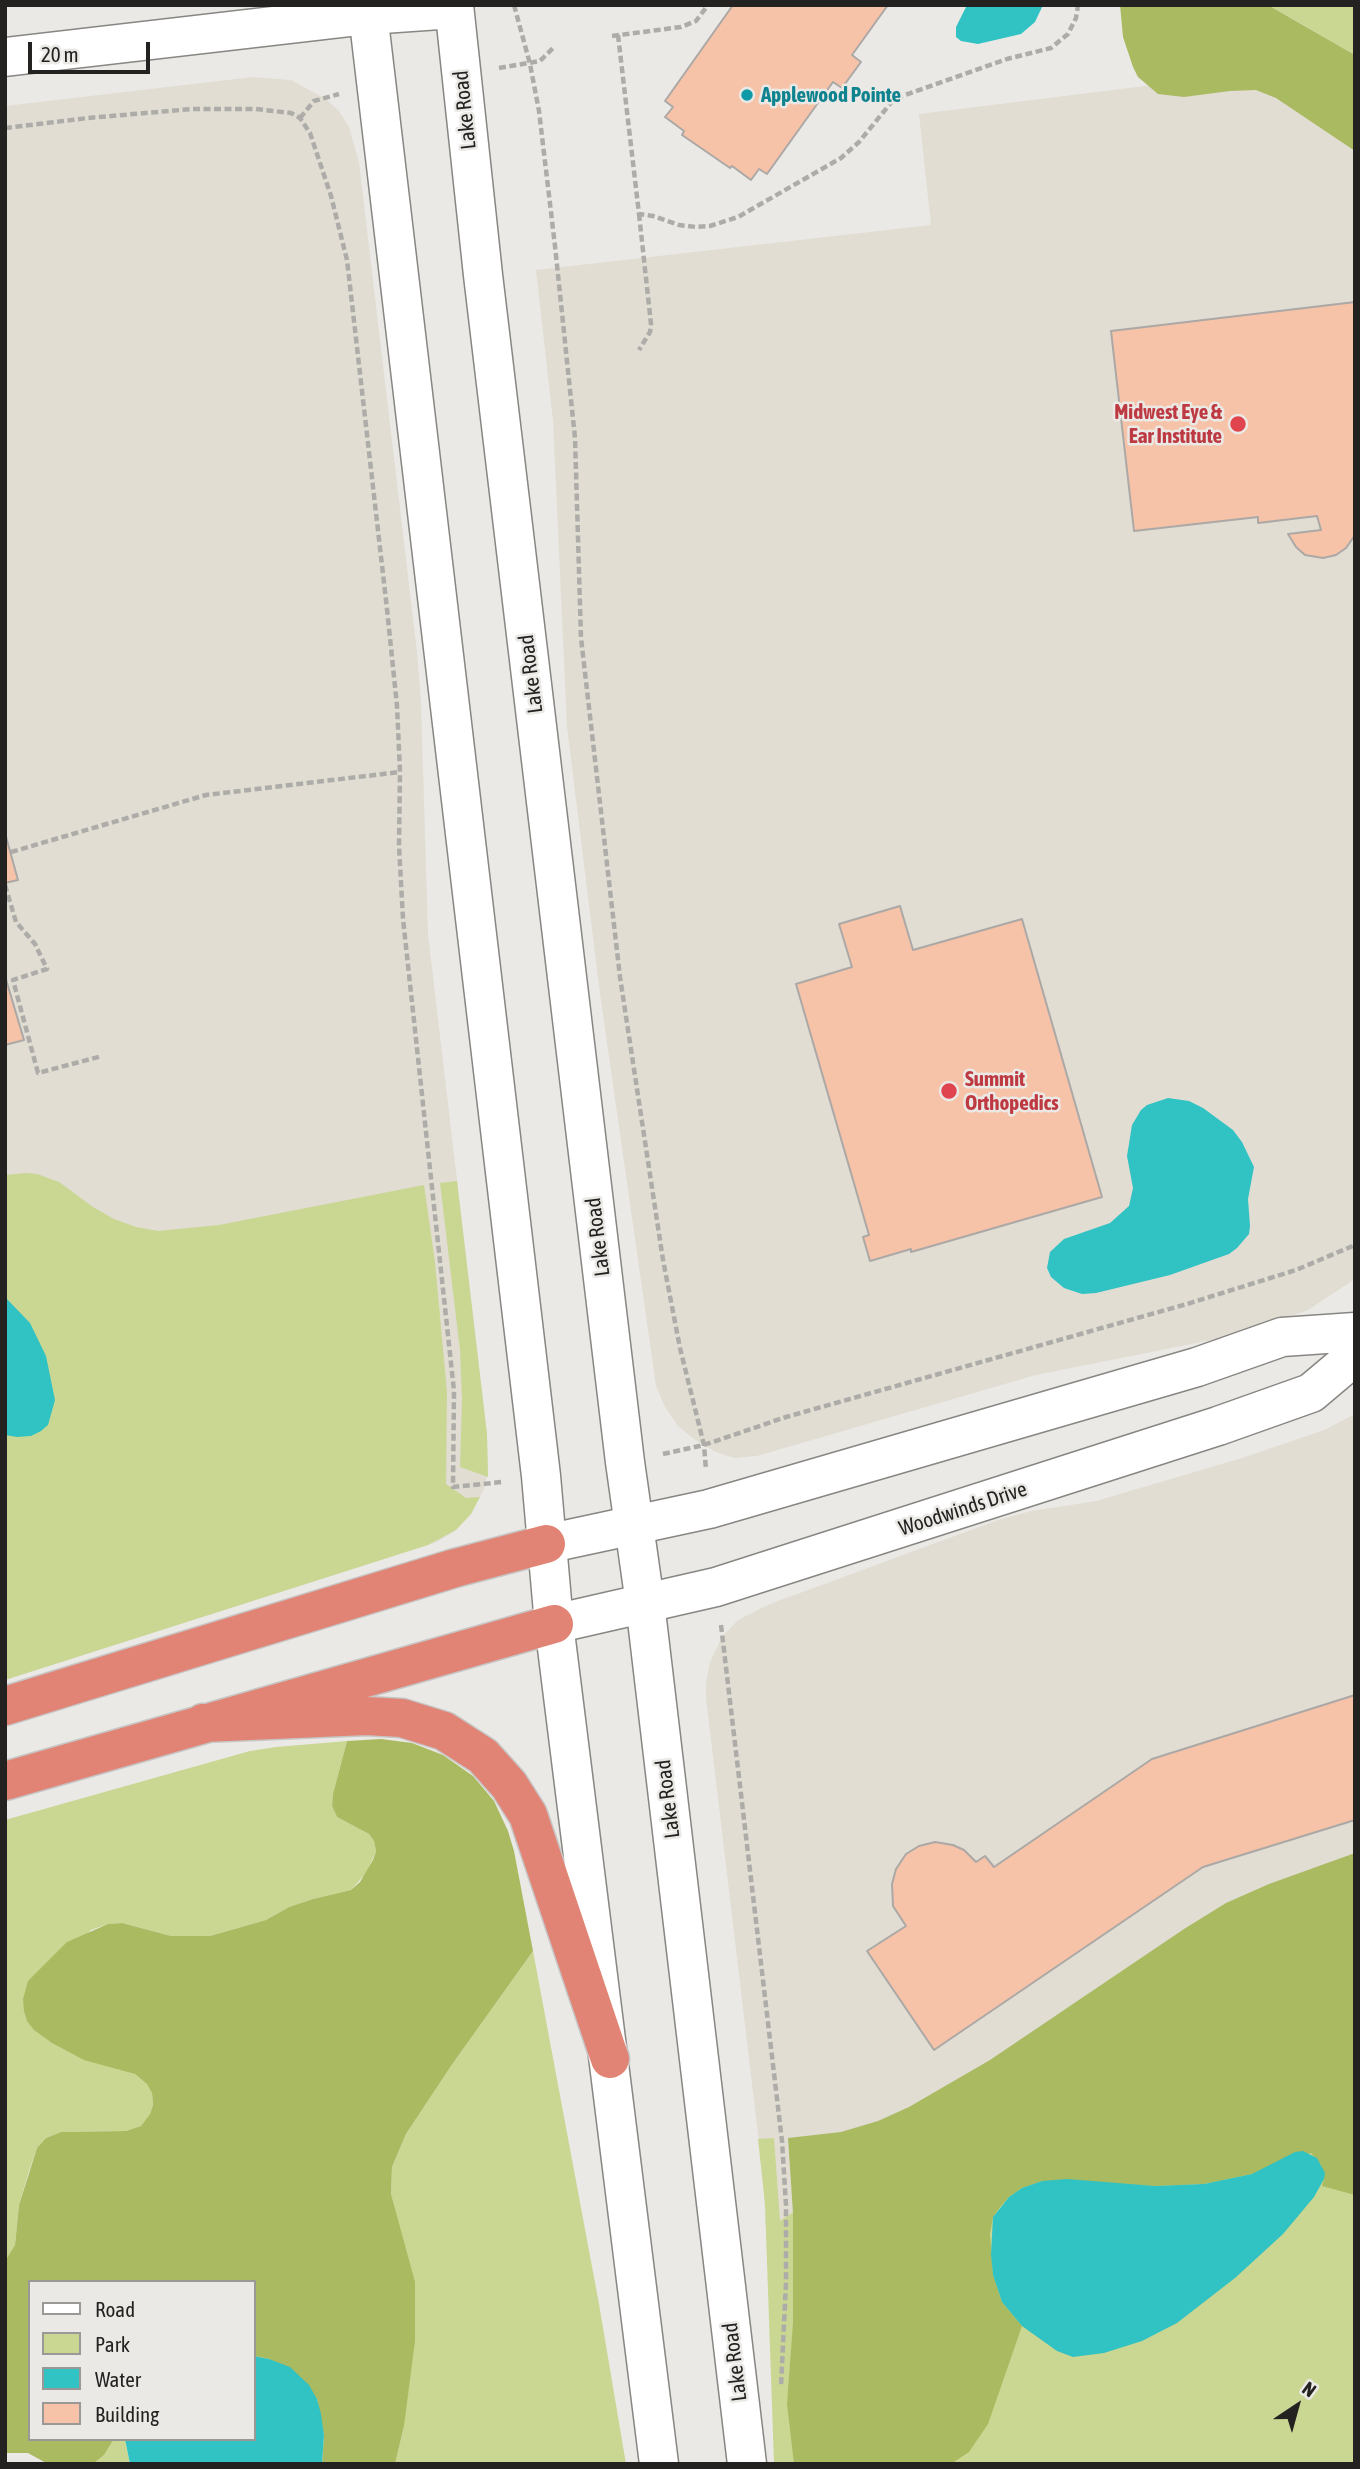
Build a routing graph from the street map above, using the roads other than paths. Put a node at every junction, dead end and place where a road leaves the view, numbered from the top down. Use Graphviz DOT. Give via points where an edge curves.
graph roads {
  1 [pos="454,7"];
  2 [pos="367,10"];
  3 [pos="5,57"];
  4 [pos="1355,1332"];
  5 [pos="1355,1356"];
  6 [pos="634,1525"];
  7 [pos="546,1544"];
  8 [pos="645,1603"];
  9 [pos="554,1624"];
  10 [pos="5,1706"];
  11 [pos="203,1723"];
  12 [pos="5,1781"];
  13 [pos="610,2059"];
  14 [pos="659,2464"];
  15 [pos="747,2464"];
  1 -- 2 [label="main road"];
  1 -- 6 [label="main road, Lake Road"];
  2 -- 3 [label="main road"];
  2 -- 7 [label="main road"];
  4 -- 6 [label="main road" via="1282,1337 1197,1367 709,1509"];
  5 -- 8 [label="main road, Woodwinds Drive" via="1311,1393 1280,1405 729,1583"];
  6 -- 7 [label="main road"];
  6 -- 8 [label="main road, Lake Road"];
  7 -- 9 [label="main road"];
  7 -- 10 [label="highway"];
  8 -- 9 [label="main road, Woodwinds Drive"];
  8 -- 15 [label="main road, Lake Road"];
  9 -- 11 [label="highway"];
  9 -- 13 [label="main road"];
  11 -- 12 [label="highway"];
  11 -- 13 [label="highway" via="402,1718 444,1731 483,1756 528,1815"];
  13 -- 14 [label="main road"];
}
